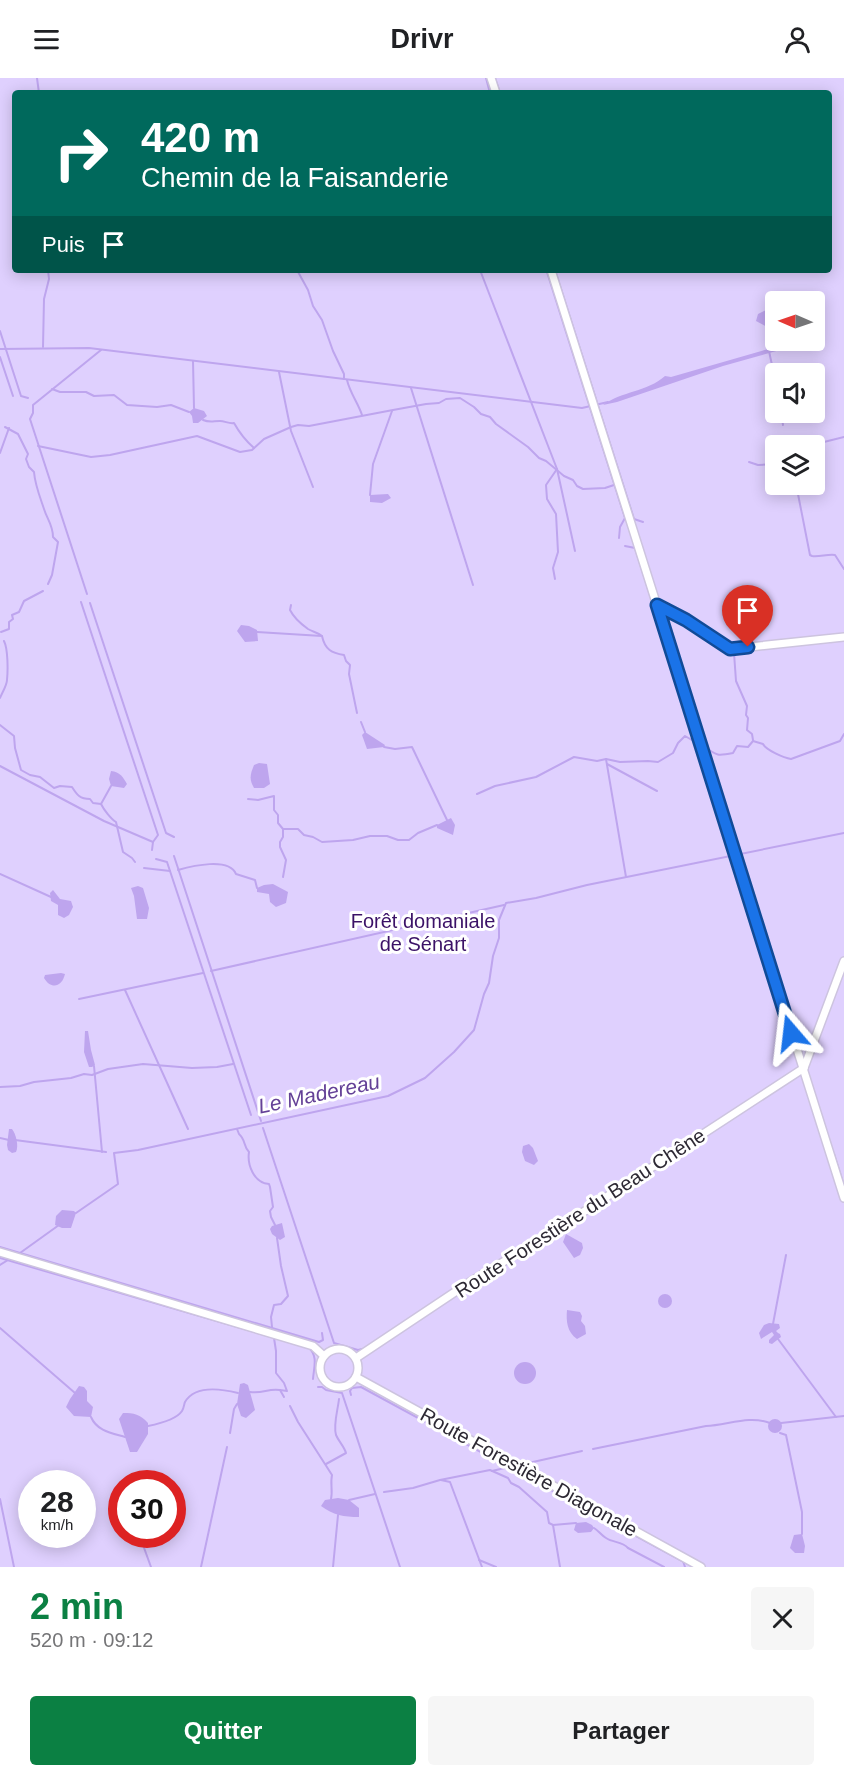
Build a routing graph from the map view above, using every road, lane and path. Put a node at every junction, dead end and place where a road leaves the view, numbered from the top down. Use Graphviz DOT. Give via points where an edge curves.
graph roads {
  1 [pos="552,273"];
  2 [pos="657,605"];
  3 [pos="844,637"];
  4 [pos="844,961"];
  5 [pos="804,1068"];
  6 [pos="844,1198"];
  7 [pos="0,1252"];
  8 [pos="324,1356"];
  9 [pos="356,1358"];
  10 [pos="356,1377"];
  11 [pos="701,1567"];
  1 -- 2 [label="street"];
  2 -- 3 [label="street" via="730,649"];
  2 -- 5 [label="street"];
  4 -- 5 [label="street"];
  5 -- 6 [label="street"];
  5 -- 9 [label="street, Route Forestière du Beau Chêne"];
  7 -- 8 [label="street" via="313,1346"];
  8 -- 9 [label="street" via="332,1350 344,1350"];
  8 -- 10 [label="street" via="320,1370 327,1383 342,1388"];
  9 -- 10 [label="street"];
  10 -- 11 [label="street, Route Forestière Diagonale"];
}
